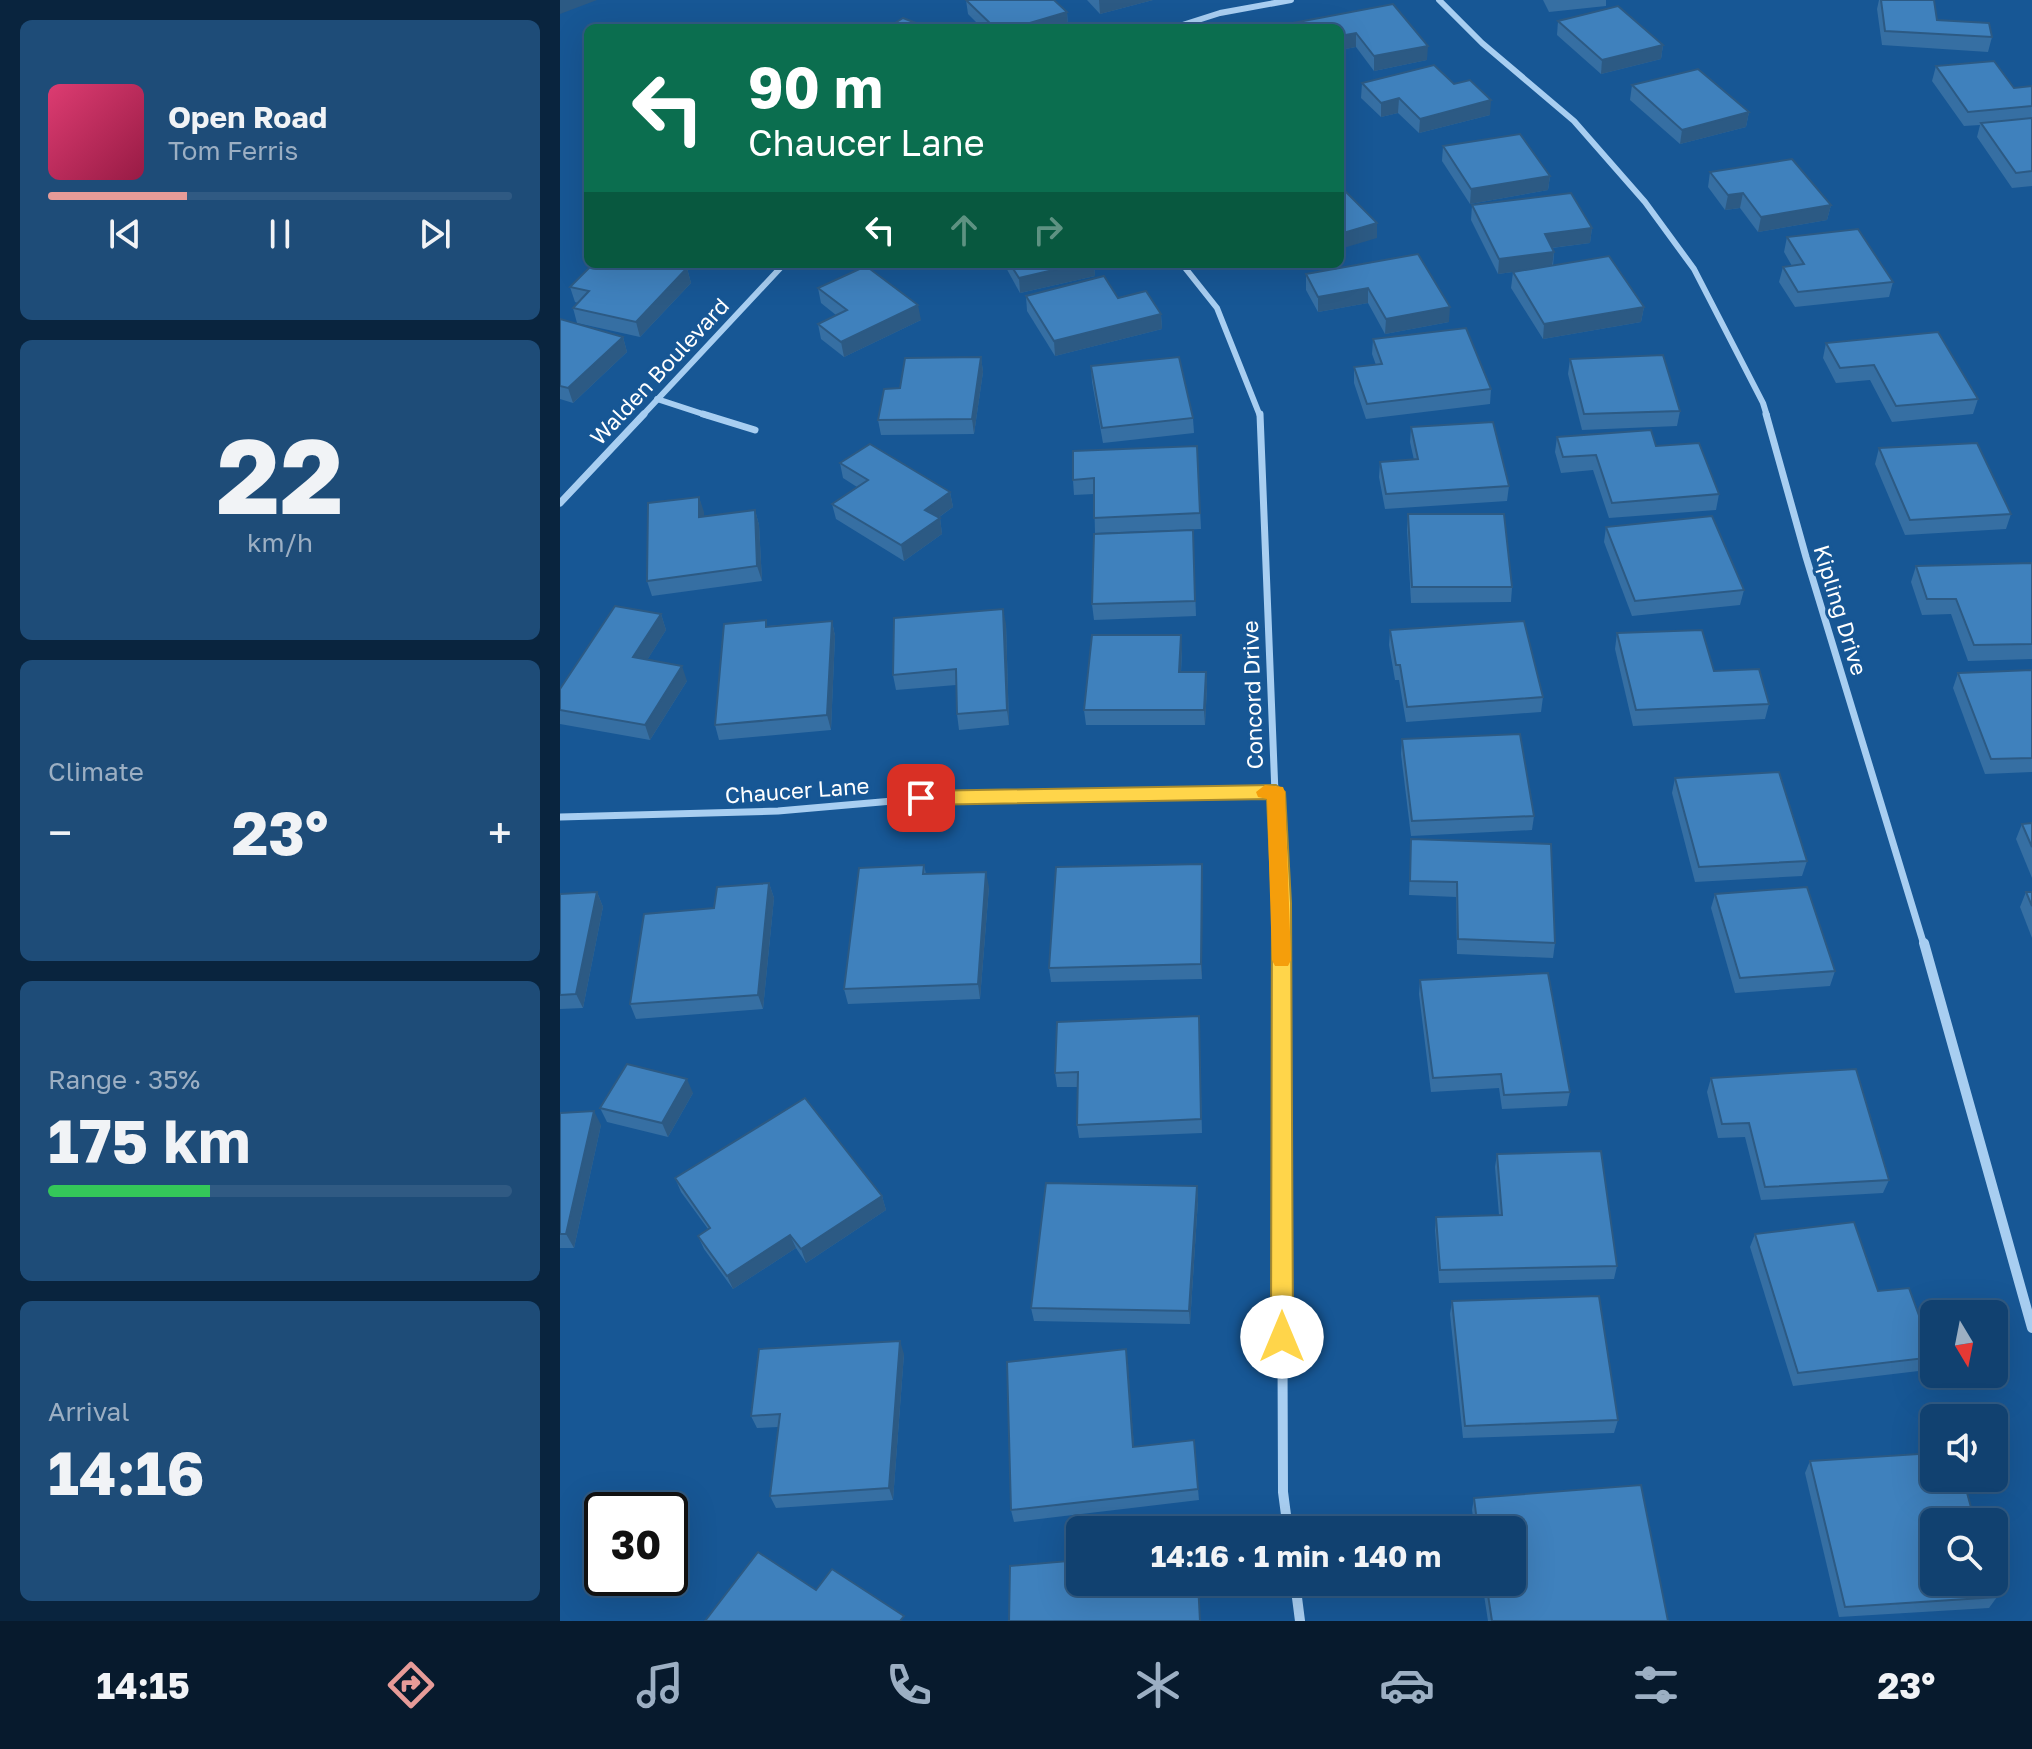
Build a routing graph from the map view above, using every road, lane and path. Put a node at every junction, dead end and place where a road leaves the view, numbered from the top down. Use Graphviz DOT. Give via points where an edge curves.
graph roads {
  1 [pos="1291,0"];
  2 [pos="1439,0"];
  3 [pos="1186,24"];
  4 [pos="780,268"];
  5 [pos="1185,268"];
  6 [pos="657,399"];
  7 [pos="755,430"];
  8 [pos="560,503"];
  9 [pos="1276,792"];
  10 [pos="560,817"];
  11 [pos="2032,1328"];
  12 [pos="1286,1516"];
  13 [pos="1297,1596"];
  14 [pos="1300,1621"];
  1 -- 3 [label="street"];
  2 -- 11 [label="street, Kipling Drive" via="1574,121 1645,202 1694,269 1763,403 1943,1007"];
  4 -- 6 [label="street, Walden Boulevard"];
  5 -- 9 [label="street, Concord Drive" via="1217,308 1260,413"];
  6 -- 7 [label="street"];
  6 -- 8 [label="street, Walden Boulevard"];
  9 -- 10 [label="street, Chaucer Lane" via="950,796 778,811"];
  9 -- 12 [label="street, Concord Drive"];
  13 -- 14 [label="street"];
}
